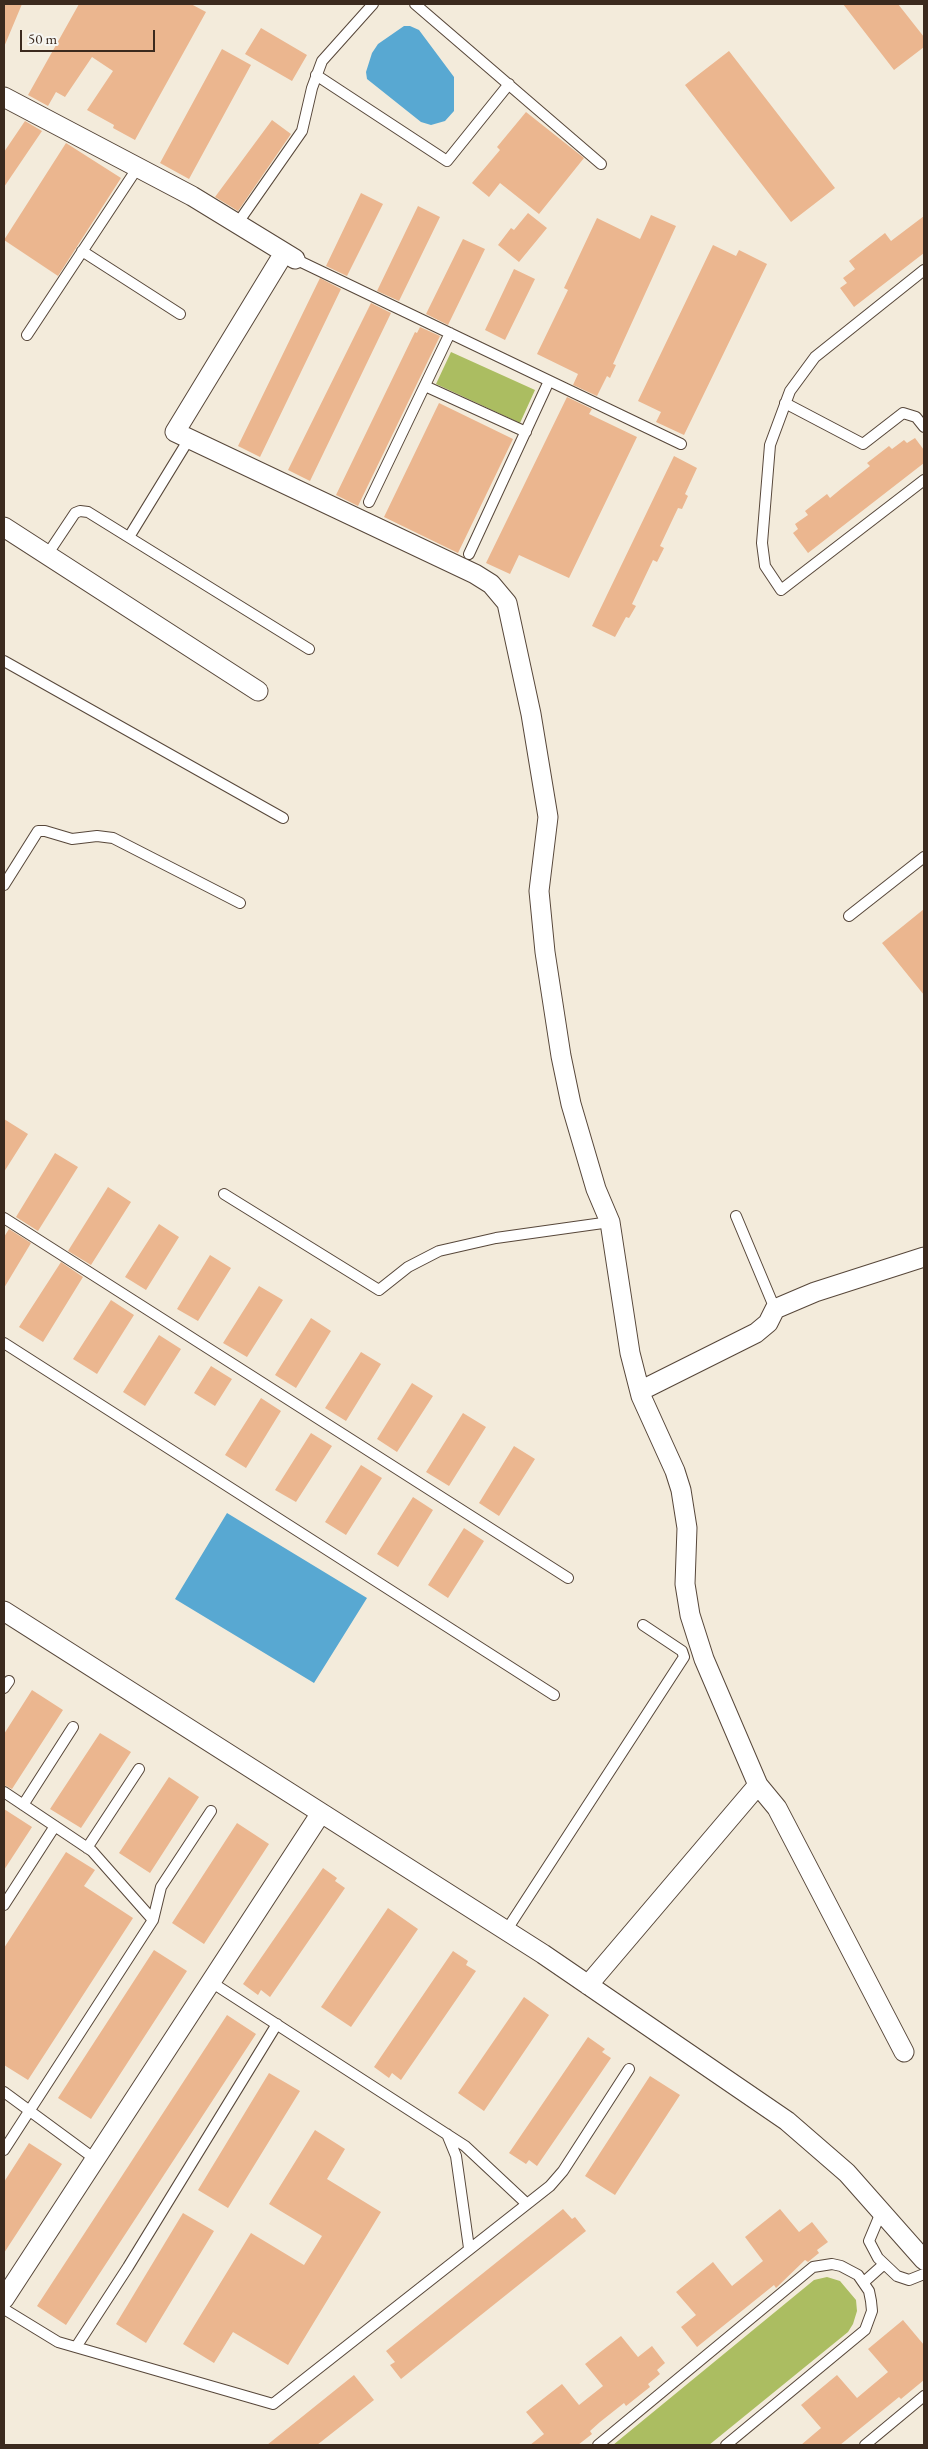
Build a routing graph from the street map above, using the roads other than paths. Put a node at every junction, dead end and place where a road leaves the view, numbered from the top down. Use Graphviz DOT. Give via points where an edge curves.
graph roads {
  1 [pos="373,4"];
  2 [pos="415,4"];
  3 [pos="316,75"];
  4 [pos="509,84"];
  5 [pos="4,96"];
  6 [pos="601,164"];
  7 [pos="138,167"];
  8 [pos="237,224"];
  9 [pos="82,251"];
  10 [pos="290,256"];
  11 [pos="924,270"];
  12 [pos="180,314"];
  13 [pos="450,333"];
  14 [pos="27,336"];
  15 [pos="549,381"];
  16 [pos="425,386"];
  17 [pos="785,403"];
  18 [pos="924,427"];
  19 [pos="526,432"];
  20 [pos="189,439"];
  21 [pos="681,444"];
  22 [pos="924,480"];
  23 [pos="369,502"];
  24 [pos="4,527"];
  25 [pos="129,537"];
  26 [pos="470,554"];
  27 [pos="47,555"];
  28 [pos="310,649"];
  29 [pos="4,661"];
  30 [pos="258,691"];
  31 [pos="283,818"];
  32 [pos="924,857"];
  33 [pos="4,885"];
  34 [pos="240,903"];
  35 [pos="849,916"];
  36 [pos="224,1194"];
  37 [pos="736,1216"];
  38 [pos="4,1218"];
  39 [pos="610,1222"];
  40 [pos="924,1257"];
  41 [pos="775,1309"];
  42 [pos="4,1343"];
  43 [pos="640,1391"];
  44 [pos="568,1578"];
  45 [pos="4,1612"];
  46 [pos="643,1624"];
  47 [pos="554,1695"];
  48 [pos="73,1727"];
  49 [pos="139,1769"];
  50 [pos="758,1784"];
  51 [pos="4,1792"];
  52 [pos="23,1805"];
  53 [pos="211,1811"];
  54 [pos="321,1813"];
  55 [pos="55,1826"];
  56 [pos="88,1848"];
  57 [pos="4,1905"];
  58 [pos="153,1920"];
  59 [pos="506,1930"];
  60 [pos="211,1982"];
  61 [pos="588,1985"];
  62 [pos="277,2024"];
  63 [pos="904,2052"];
  64 [pos="629,2069"];
  65 [pos="4,2092"];
  66 [pos="29,2111"];
  67 [pos="447,2134"];
  68 [pos="4,2150"];
  69 [pos="95,2159"];
  70 [pos="527,2204"];
  71 [pos="882,2210"];
  72 [pos="468,2248"];
  73 [pos="924,2260"];
  74 [pos="883,2265"];
  75 [pos="924,2274"];
  76 [pos="864,2282"];
  77 [pos="4,2299"];
  78 [pos="4,2308"];
  79 [pos="76,2347"];
  80 [pos="924,2396"];
  81 [pos="598,2445"];
  82 [pos="726,2445"];
  83 [pos="864,2445"];
  1 -- 3 [label="lane" via="322,61"];
  2 -- 4 [label="lane"];
  3 -- 4 [label="lane" via="446,161"];
  3 -- 8 [label="lane" via="302,131"];
  4 -- 6 [label="lane"];
  5 -- 7 [label="street"];
  7 -- 8 [label="street"];
  7 -- 9 [label="lane"];
  8 -- 10 [label="street"];
  9 -- 12 [label="lane"];
  9 -- 14 [label="lane"];
  10 -- 13 [label="lane"];
  10 -- 20 [label="street" via="175,432"];
  11 -- 17 [label="lane" via="815,357 797,380"];
  13 -- 15 [label="lane"];
  13 -- 16 [label="lane"];
  15 -- 19 [label="lane"];
  15 -- 21 [label="lane"];
  16 -- 19 [label="lane"];
  16 -- 23 [label="lane"];
  17 -- 18 [label="lane" via="863,444 903,413 916,417"];
  17 -- 22 [label="lane" via="770,445 762,542 765,566 782,590"];
  19 -- 26 [label="lane"];
  20 -- 25 [label="lane"];
  20 -- 39 [label="street" via="476,574 491,584 507,603 531,714 548,817 539,891 561,1056 571,1104 596,1189"];
  24 -- 27 [label="street"];
  25 -- 27 [label="lane" via="88,512 80,511 75,513"];
  25 -- 28 [label="lane"];
  27 -- 30 [label="street"];
  29 -- 31 [label="lane"];
  32 -- 35 [label="lane"];
  33 -- 34 [label="lane" via="38,831 45,831 72,839 113,838"];
  36 -- 39 [label="lane" via="379,1290 408,1267 439,1250 496,1238"];
  37 -- 41 [label="lane"];
  38 -- 44 [label="lane"];
  39 -- 43 [label="street" via="630,1353"];
  40 -- 41 [label="street" via="815,1292"];
  41 -- 43 [label="street" via="768,1322 756,1333"];
  42 -- 47 [label="lane"];
  43 -- 50 [label="street" via="681,1490 687,1528 685,1584 690,1615 704,1659"];
  45 -- 54 [label="street"];
  46 -- 59 [label="lane" via="682,1651 684,1657"];
  48 -- 52 [label="lane"];
  49 -- 56 [label="lane"];
  50 -- 61 [label="street"];
  50 -- 63 [label="street" via="777,1808"];
  51 -- 52 [label="lane"];
  52 -- 55 [label="lane"];
  53 -- 58 [label="lane" via="161,1887"];
  54 -- 59 [label="street"];
  54 -- 60 [label="street"];
  55 -- 56 [label="lane"];
  55 -- 57 [label="lane"];
  56 -- 58 [label="lane"];
  58 -- 66 [label="lane"];
  59 -- 61 [label="street"];
  60 -- 62 [label="lane"];
  60 -- 69 [label="street"];
  61 -- 71 [label="street" via="805,2136"];
  62 -- 67 [label="lane"];
  62 -- 79 [label="lane"];
  64 -- 70 [label="lane" via="563,2171"];
  65 -- 66 [label="lane"];
  66 -- 68 [label="lane"];
  66 -- 69 [label="lane"];
  67 -- 70 [label="lane" via="465,2146"];
  67 -- 72 [label="lane" via="456,2156"];
  69 -- 77 [label="street"];
  70 -- 72 [label="lane"];
  71 -- 73 [label="street"];
  71 -- 74 [label="lane" via="869,2241"];
  72 -- 79 [label="lane" via="273,2404"];
  74 -- 75 [label="lane" via="897,2276 909,2280"];
  74 -- 76 [label="lane"];
  76 -- 81 [label="lane" via="841,2266 813,2267"];
  76 -- 82 [label="lane" via="872,2311 865,2330"];
  78 -- 79 [label="lane" via="58,2342"];
  80 -- 83 [label="lane"];
}
